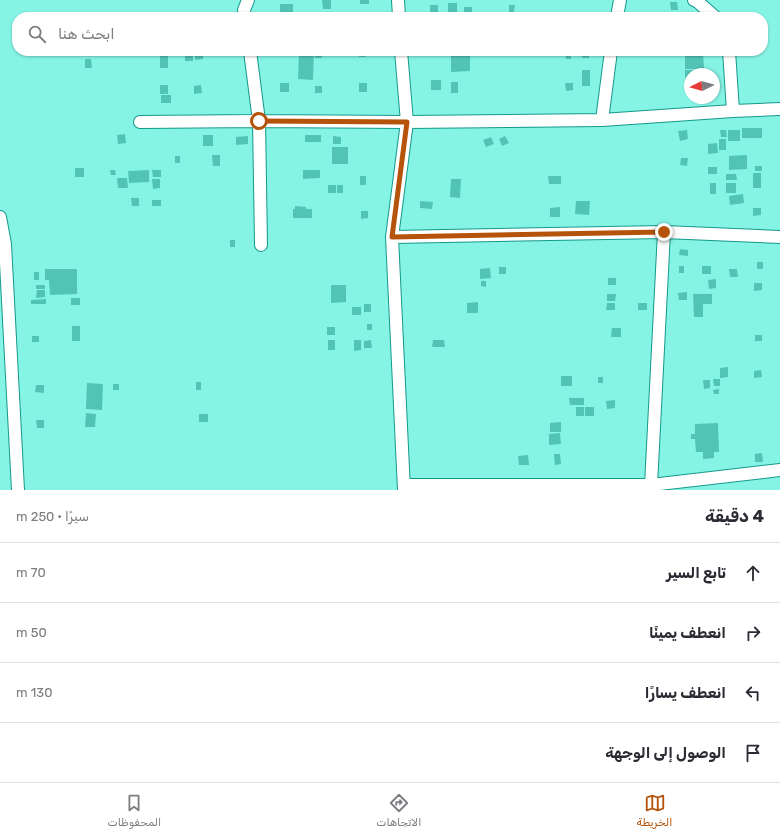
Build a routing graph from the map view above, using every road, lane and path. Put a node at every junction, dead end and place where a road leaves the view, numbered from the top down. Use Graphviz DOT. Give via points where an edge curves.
graph roads {
  1 [pos="248,0"];
  2 [pos="398,0"];
  3 [pos="620,0"];
  4 [pos="694,0"];
  5 [pos="244,12"];
  6 [pos="399,12"];
  7 [pos="618,12"];
  8 [pos="709,12"];
  9 [pos="251,56"];
  10 [pos="401,56"];
  11 [pos="610,56"];
  12 [pos="729,56"];
  13 [pos="780,110"];
  14 [pos="733,111"];
  15 [pos="602,120"];
  16 [pos="259,121"];
  17 [pos="140,122"];
  18 [pos="407,122"];
  19 [pos="0,217"];
  20 [pos="664,232"];
  21 [pos="392,237"];
  22 [pos="780,237"];
  23 [pos="261,245"];
  24 [pos="780,470"];
  25 [pos="404,487"];
  26 [pos="653,488"];
  27 [pos="18,490"];
  1 -- 5 [label="street"];
  2 -- 6 [label="street"];
  3 -- 7 [label="street"];
  4 -- 8 [label="street"];
  9 -- 16 [label="street"];
  10 -- 18 [label="street"];
  11 -- 15 [label="street"];
  12 -- 14 [label="street"];
  13 -- 14 [label="street"];
  14 -- 15 [label="street"];
  15 -- 18 [label="street"];
  16 -- 17 [label="street"];
  16 -- 18 [label="street"];
  16 -- 23 [label="street"];
  18 -- 21 [label="street"];
  19 -- 27 [label="street" via="5,244"];
  20 -- 21 [label="street"];
  20 -- 22 [label="street"];
  20 -- 26 [label="street"];
  21 -- 25 [label="street"];
  24 -- 26 [label="street"];
  25 -- 26 [label="street"];
}
